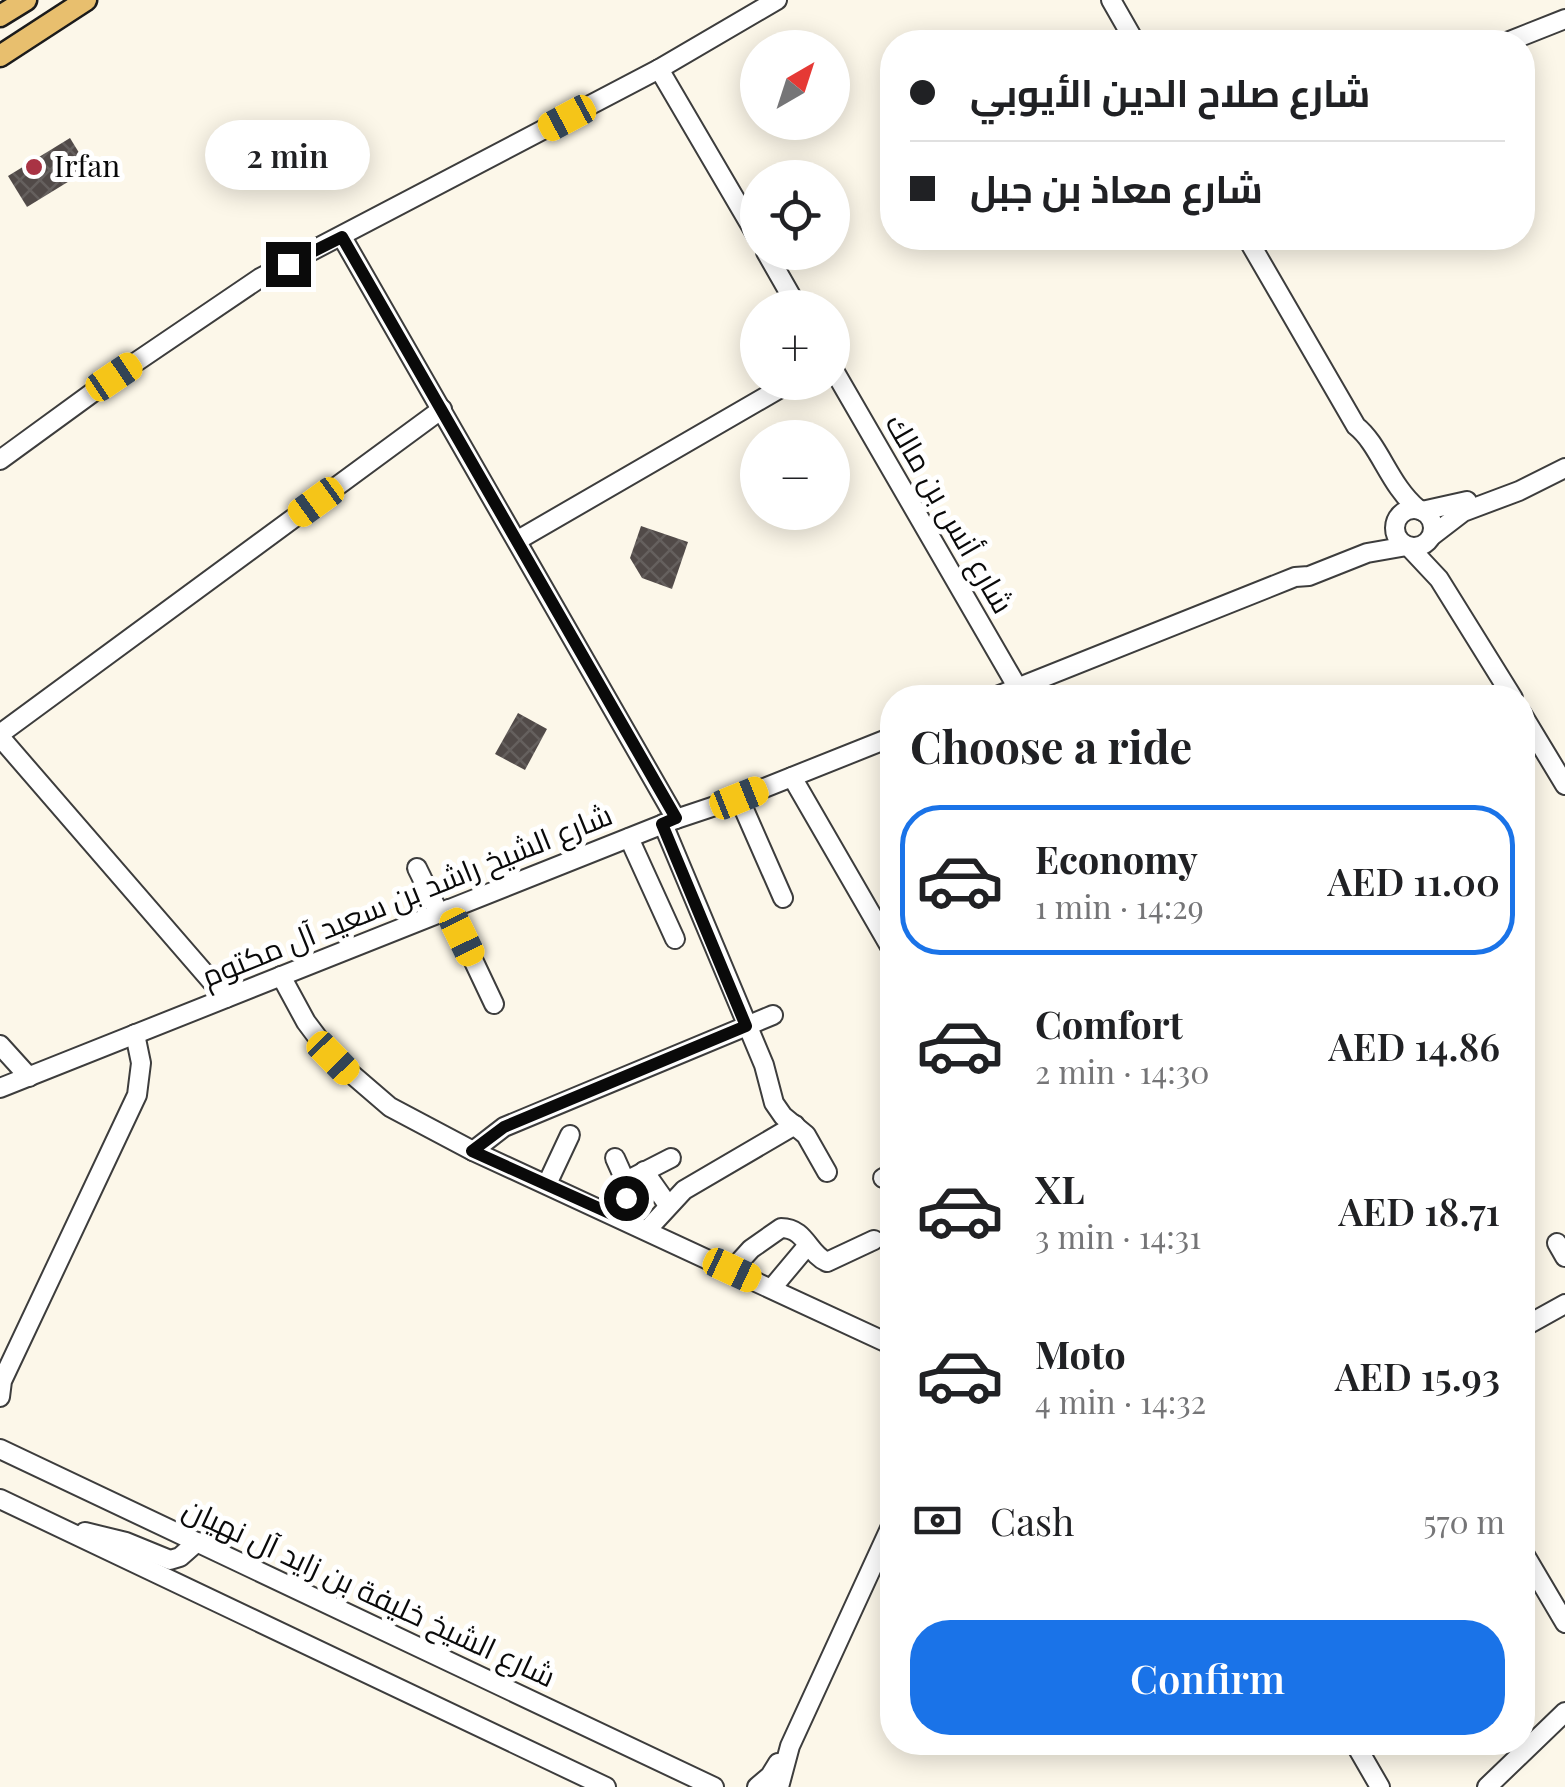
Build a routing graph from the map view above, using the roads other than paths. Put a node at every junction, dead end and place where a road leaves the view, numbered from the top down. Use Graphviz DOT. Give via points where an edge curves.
graph roads {
  1 [pos="26,0"];
  2 [pos="86,0"];
  3 [pos="777,0"];
  4 [pos="1111,0"];
  5 [pos="68,7"];
  6 [pos="0,16"];
  7 [pos="1565,18"];
  8 [pos="1129,30"];
  9 [pos="1535,30"];
  10 [pos="0,56"];
  11 [pos="659,69"];
  12 [pos="740,207"];
  13 [pos="342,237"];
  14 [pos="1254,250"];
  15 [pos="850,398"];
  16 [pos="760,400"];
  17 [pos="442,409"];
  18 [pos="1356,426"];
  19 [pos="0,460"];
  20 [pos="1565,468"];
  21 [pos="1539,478"];
  22 [pos="1420,510"];
  23 [pos="1397,520"];
  24 [pos="1432,536"];
  25 [pos="518,540"];
  26 [pos="1408,546"];
  27 [pos="1295,578"];
  28 [pos="1472,629"];
  29 [pos="1016,685"];
  30 [pos="1037,685"];
  31 [pos="1505,685"];
  32 [pos="0,735"];
  33 [pos="1535,735"];
  34 [pos="880,742"];
  35 [pos="792,777"];
  36 [pos="1565,785"];
  37 [pos="739,798"];
  38 [pos="669,821"];
  39 [pos="629,838"];
  40 [pos="417,868"];
  41 [pos="783,898"];
  42 [pos="444,910"];
  43 [pos="880,929"];
  44 [pos="675,938"];
  45 [pos="281,976"];
  46 [pos="226,998"];
  47 [pos="494,1004"];
  48 [pos="773,1015"];
  49 [pos="746,1026"];
  50 [pos="135,1034"];
  51 [pos="0,1046"];
  52 [pos="30,1076"];
  53 [pos="0,1088"];
  54 [pos="795,1125"];
  55 [pos="570,1134"];
  56 [pos="472,1151"];
  57 [pos="615,1158"];
  58 [pos="670,1158"];
  59 [pos="644,1171"];
  60 [pos="827,1172"];
  61 [pos="626,1181"];
  62 [pos="548,1184"];
  63 [pos="668,1205"];
  64 [pos="614,1215"];
  65 [pos="647,1230"];
  66 [pos="874,1240"];
  67 [pos="808,1245"];
  68 [pos="732,1270"];
  69 [pos="772,1288"];
  70 [pos="1565,1304"];
  71 [pos="1535,1321"];
  72 [pos="880,1339"];
  73 [pos="1,1387"];
  74 [pos="2,1448"];
  75 [pos="0,1499"];
  76 [pos="65,1530"];
  77 [pos="196,1542"];
  78 [pos="880,1550"];
  79 [pos="1535,1572"];
  80 [pos="1565,1623"];
  81 [pos="1565,1712"];
  82 [pos="1535,1741"];
  83 [pos="790,1746"];
  84 [pos="1362,1755"];
  85 [pos="1520,1755"];
  86 [pos="606,1787"];
  87 [pos="714,1787"];
  88 [pos="757,1787"];
  89 [pos="779,1787"];
  90 [pos="1380,1787"];
  91 [pos="1487,1787"];
  1 -- 6 [label="main road"];
  2 -- 5 [label="main road"];
  3 -- 11 [label="street"];
  4 -- 8 [label="street"];
  5 -- 10 [label="main road"];
  7 -- 9 [label="street"];
  11 -- 12 [label="street"];
  11 -- 13 [label="street"];
  13 -- 17 [label="street"];
  13 -- 19 [label="street" via="260,278"];
  14 -- 18 [label="street"];
  15 -- 29 [label="street, شارع أنس بن مالك"];
  16 -- 25 [label="street"];
  17 -- 25 [label="street"];
  17 -- 32 [label="street"];
  18 -- 22 [label="street" via="1399,491"];
  18 -- 23 [label="street"];
  20 -- 21 [label="street"];
  21 -- 22 [label="street"];
  21 -- 24 [label="street" via="1454,517"];
  22 -- 23 [label="street"];
  22 -- 24 [label="street" via="1432,521"];
  23 -- 26 [label="street" via="1397,536"];
  23 -- 27 [label="street" via="1372,540"];
  24 -- 26 [label="street"];
  24 -- 28 [label="street"];
  25 -- 38 [label="street"];
  26 -- 27 [label="street"];
  26 -- 28 [label="street"];
  27 -- 30 [label="street"];
  28 -- 31 [label="street"];
  32 -- 46 [label="street"];
  33 -- 36 [label="street"];
  34 -- 35 [label="street, شارع الشيخ راشد بن سعيد آل مكتوم"];
  35 -- 37 [label="street, شارع الشيخ راشد بن سعيد آل مكتوم"];
  35 -- 43 [label="street"];
  37 -- 38 [label="street, شارع الشيخ راشد بن سعيد آل مكتوم"];
  37 -- 41 [label="street"];
  38 -- 39 [label="street, شارع الشيخ راشد بن سعيد آل مكتوم"];
  38 -- 49 [label="street"];
  39 -- 42 [label="street, شارع الشيخ راشد بن سعيد آل مكتوم"];
  39 -- 44 [label="street"];
  40 -- 42 [label="street"];
  42 -- 45 [label="street, شارع الشيخ راشد بن سعيد آل مكتوم"];
  42 -- 47 [label="street"];
  45 -- 46 [label="street, شارع الشيخ راشد بن سعيد آل مكتوم"];
  45 -- 56 [label="street" via="319,1040 349,1074 390,1107"];
  46 -- 50 [label="street, شارع الشيخ راشد بن سعيد آل مكتوم"];
  48 -- 49 [label="street"];
  49 -- 54 [label="street" via="774,1103"];
  49 -- 56 [label="street" via="504,1127"];
  50 -- 52 [label="street, شارع الشيخ راشد بن سعيد آل مكتوم"];
  50 -- 73 [label="street" via="142,1064 137,1095"];
  51 -- 52 [label="street"];
  52 -- 53 [label="street, شارع الشيخ راشد بن سعيد آل مكتوم"];
  54 -- 60 [label="street"];
  54 -- 63 [label="street"];
  55 -- 62 [label="street"];
  56 -- 62 [label="street"];
  57 -- 61 [label="street"];
  58 -- 59 [label="street"];
  59 -- 61 [label="street"];
  59 -- 63 [label="street"];
  61 -- 64 [label="street" via="628,1191"];
  62 -- 64 [label="street"];
  63 -- 65 [label="street"];
  64 -- 65 [label="street"];
  65 -- 68 [label="street"];
  66 -- 67 [label="street" via="827,1262"];
  67 -- 68 [label="street" via="795,1230 782,1228"];
  67 -- 69 [label="street"];
  68 -- 69 [label="street"];
  69 -- 72 [label="street"];
  70 -- 71 [label="street"];
  74 -- 77 [label="street, شارع الشيخ خليفة بن زايد آل نهيان"];
  75 -- 76 [label="street"];
  76 -- 77 [label="street" via="111,1537 170,1560"];
  76 -- 86 [label="street"];
  77 -- 87 [label="street, شارع الشيخ خليفة بن زايد آل نهيان"];
  78 -- 83 [label="street"];
  79 -- 80 [label="street"];
  81 -- 82 [label="street"];
  83 -- 88 [label="street"];
  83 -- 89 [label="street"];
  84 -- 90 [label="street"];
  85 -- 91 [label="street"];
}
